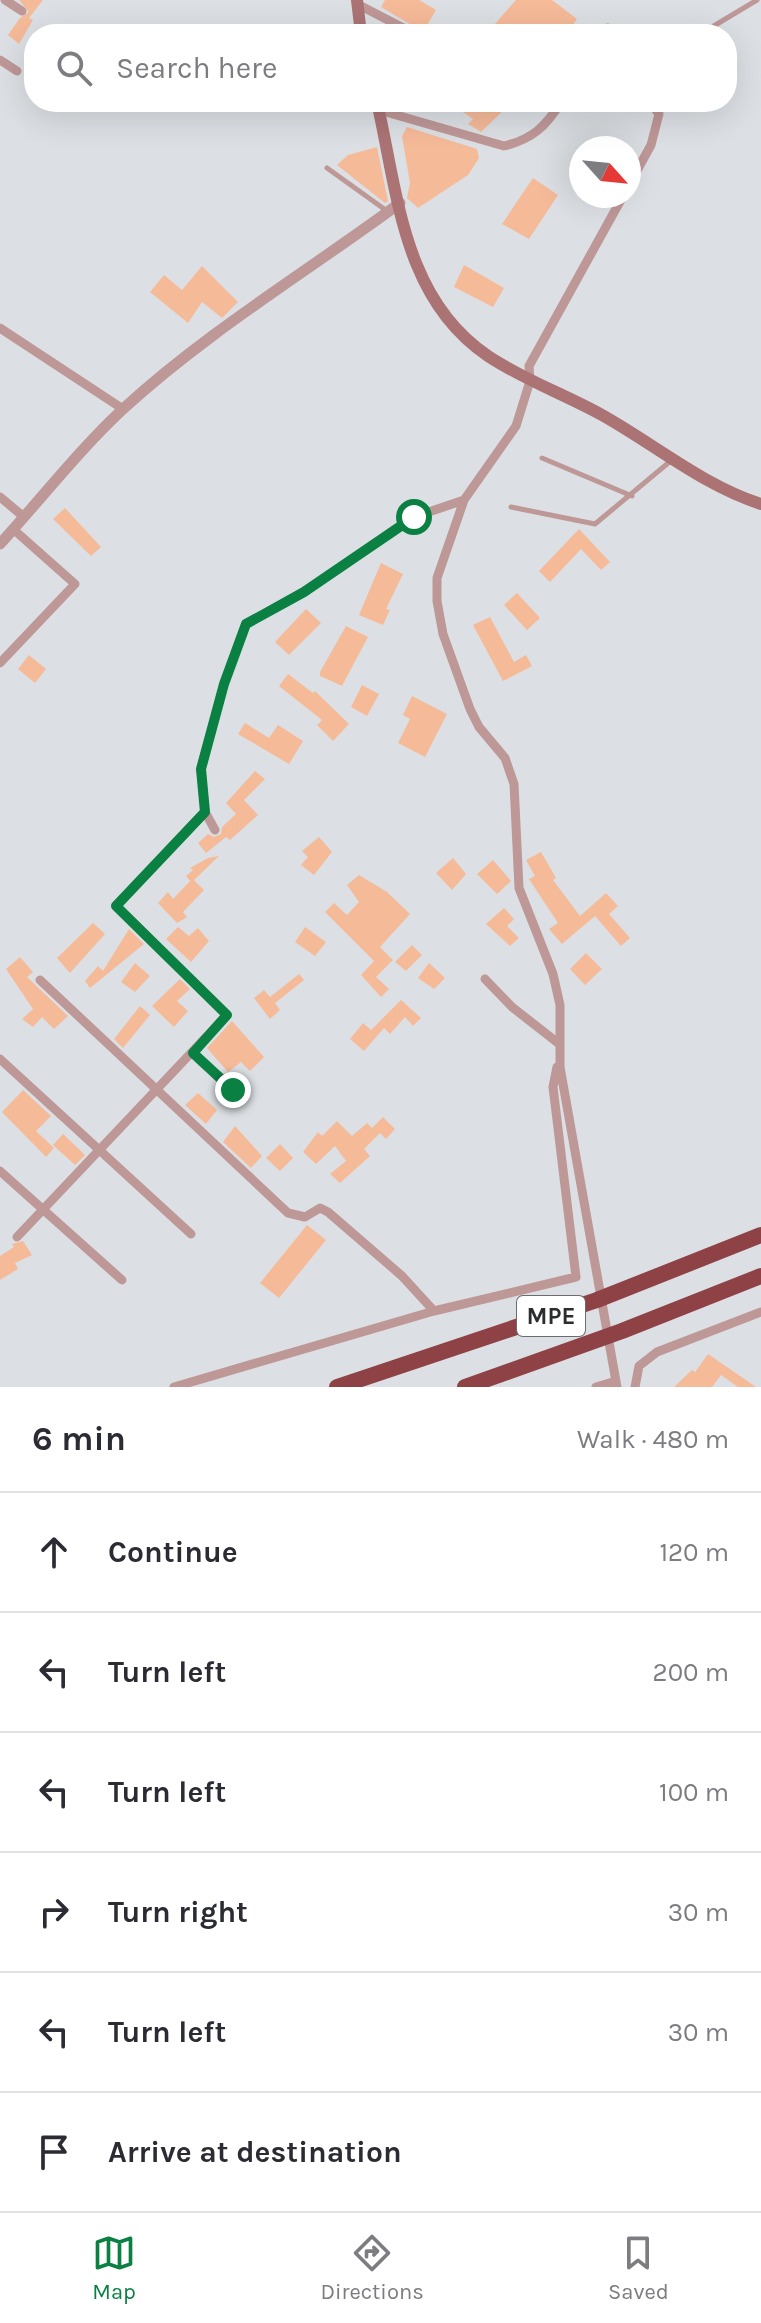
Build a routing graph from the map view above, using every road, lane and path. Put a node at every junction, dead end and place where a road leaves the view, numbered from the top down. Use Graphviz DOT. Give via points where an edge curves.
graph roads {
  1 [pos="5,0"];
  2 [pos="757,0"];
  3 [pos="357,2"];
  4 [pos="22,11"];
  5 [pos="360,24"];
  6 [pos="397,24"];
  7 [pos="712,24"];
  8 [pos="0,60"];
  9 [pos="17,71"];
  10 [pos="379,112"];
  11 [pos="397,112"];
  12 [pos="555,112"];
  13 [pos="658,112"];
  14 [pos="641,161"];
  15 [pos="327,168"];
  16 [pos="400,203"];
  17 [pos="616,208"];
  18 [pos="388,212"];
  19 [pos="0,328"];
  20 [pos="530,381"];
  21 [pos="123,409"];
  22 [pos="542,458"];
  23 [pos="674,458"];
  24 [pos="632,496"];
  25 [pos="0,497"];
  26 [pos="464,500"];
  27 [pos="761,504"];
  28 [pos="511,507"];
  29 [pos="24,517"];
  30 [pos="13,529"];
  31 [pos="0,544"];
  32 [pos="0,663"];
  33 [pos="205,812"];
  34 [pos="215,830"];
  35 [pos="485,979"];
  36 [pos="40,980"];
  37 [pos="558,1043"];
  38 [pos="193,1053"];
  39 [pos="0,1059"];
  40 [pos="559,1059"];
  41 [pos="156,1090"];
  42 [pos="233,1090"];
  43 [pos="99,1152"];
  44 [pos="0,1171"];
  45 [pos="45,1210"];
  46 [pos="191,1234"];
  47 [pos="761,1235"];
  48 [pos="17,1237"];
  49 [pos="761,1276"];
  50 [pos="122,1280"];
  51 [pos="434,1311"];
  52 [pos="761,1312"];
  53 [pos="616,1384"];
  54 [pos="174,1387"];
  55 [pos="337,1387"];
  56 [pos="465,1387"];
  57 [pos="596,1387"];
  58 [pos="635,1387"];
  1 -- 4 [label="street"];
  2 -- 7 [label="lane"];
  3 -- 5 [label="main road"];
  3 -- 6 [label="street"];
  8 -- 9 [label="street"];
  10 -- 16 [label="main road"];
  11 -- 12 [label="street" via="504,146 545,128"];
  13 -- 14 [label="street" via="658,127"];
  15 -- 18 [label="lane"];
  16 -- 18 [label="street"];
  16 -- 20 [label="main road" via="412,253 438,311 450,327"];
  17 -- 20 [label="street" via="529,366"];
  18 -- 21 [label="street" via="209,336"];
  19 -- 21 [label="street"];
  20 -- 23 [label="main road"];
  20 -- 26 [label="street" via="516,426"];
  21 -- 29 [label="street"];
  22 -- 24 [label="lane"];
  23 -- 24 [label="lane"];
  23 -- 27 [label="main road"];
  24 -- 28 [label="lane" via="595,524"];
  25 -- 29 [label="street"];
  26 -- 33 [label="street" via="414,517 304,592 246,624 201,769"];
  26 -- 37 [label="street" via="437,578 437,601 470,709 505,758 514,784 519,888 553,974 560,1005"];
  29 -- 30 [label="street"];
  30 -- 31 [label="street"];
  30 -- 32 [label="street" via="75,584"];
  33 -- 34 [label="street"];
  33 -- 38 [label="street" via="116,906 227,1015"];
  35 -- 37 [label="street"];
  36 -- 41 [label="street"];
  37 -- 40 [label="street"];
  38 -- 41 [label="street"];
  38 -- 42 [label="street"];
  39 -- 43 [label="street"];
  40 -- 51 [label="street" via="553,1087 576,1277"];
  40 -- 53 [label="street"];
  41 -- 43 [label="street"];
  41 -- 51 [label="street" via="288,1213 305,1217 320,1208 328,1212"];
  43 -- 45 [label="street"];
  43 -- 46 [label="street"];
  44 -- 45 [label="street"];
  45 -- 48 [label="street"];
  45 -- 50 [label="street"];
  47 -- 55 [label="highway, MPE" via="597,1300"];
  49 -- 56 [label="highway, MPE"];
  51 -- 54 [label="street"];
  52 -- 58 [label="street" via="657,1352 639,1366"];
  53 -- 57 [label="street"];
}
